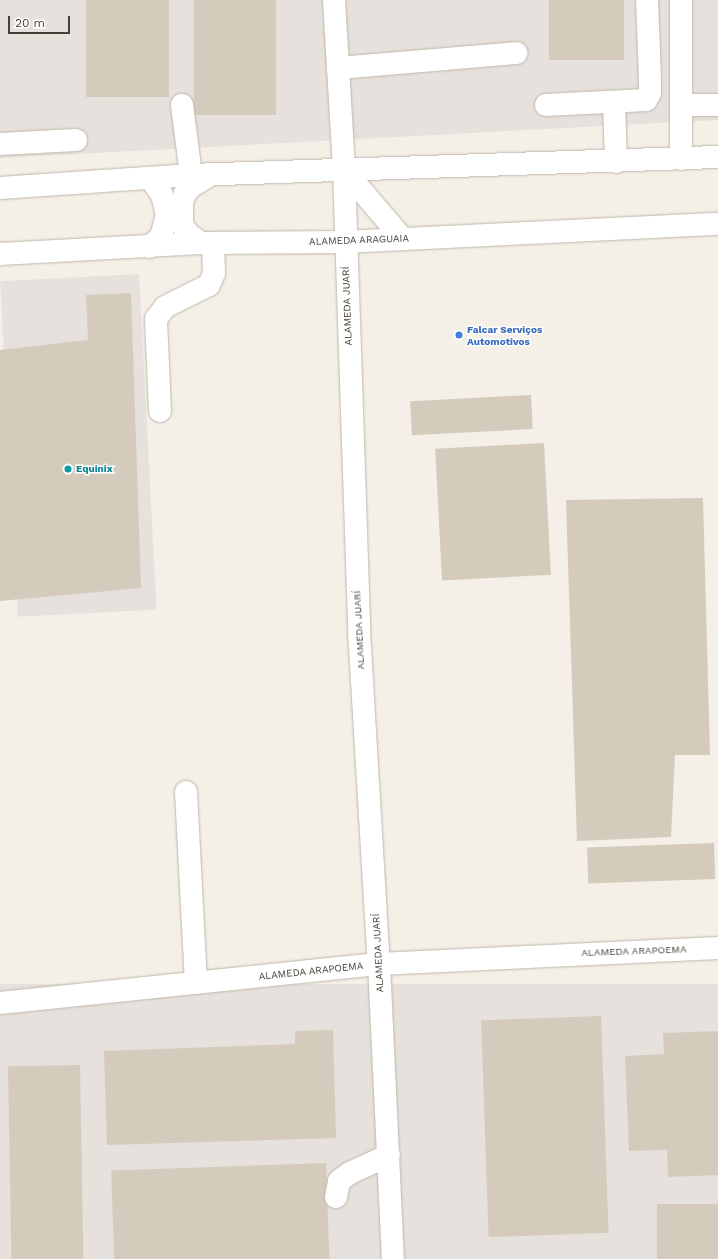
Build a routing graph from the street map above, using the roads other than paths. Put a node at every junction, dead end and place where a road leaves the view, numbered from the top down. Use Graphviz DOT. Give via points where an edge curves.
graph roads {
  1 [pos="334,0"];
  2 [pos="647,0"];
  3 [pos="681,0"];
  4 [pos="516,53"];
  5 [pos="338,68"];
  6 [pos="614,102"];
  7 [pos="182,105"];
  8 [pos="546,105"];
  9 [pos="681,105"];
  10 [pos="718,105"];
  11 [pos="76,140"];
  12 [pos="0,144"];
  13 [pos="718,158"];
  14 [pos="681,159"];
  15 [pos="616,162"];
  16 [pos="344,170"];
  17 [pos="201,175"];
  18 [pos="150,178"];
  19 [pos="0,188"];
  20 [pos="718,224"];
  21 [pos="403,239"];
  22 [pos="344,242"];
  23 [pos="207,243"];
  24 [pos="149,247"];
  25 [pos="0,254"];
  26 [pos="160,411"];
  27 [pos="186,792"];
  28 [pos="718,948"];
  29 [pos="379,964"];
  30 [pos="196,983"];
  31 [pos="0,1003"];
  32 [pos="390,1155"];
  33 [pos="336,1197"];
  34 [pos="394,1259"];
  1 -- 5 [label="street, ALAMEDA JUARÍ"];
  2 -- 6 [label="street" via="650,93 646,100"];
  3 -- 9 [label="street"];
  4 -- 5 [label="street"];
  5 -- 16 [label="street, ALAMEDA JUARÍ"];
  6 -- 8 [label="street"];
  6 -- 15 [label="street"];
  7 -- 17 [label="street"];
  9 -- 10 [label="street"];
  9 -- 14 [label="street"];
  11 -- 12 [label="street"];
  13 -- 14 [label="street"];
  14 -- 15 [label="street"];
  15 -- 16 [label="street"];
  16 -- 17 [label="street"];
  16 -- 21 [label="street"];
  16 -- 22 [label="street, ALAMEDA JUARÍ"];
  17 -- 18 [label="street"];
  17 -- 23 [label="street" via="185,193 182,203 182,224 188,234"];
  18 -- 19 [label="street"];
  18 -- 24 [label="street" via="162,195 168,215 161,237"];
  20 -- 21 [label="street, ALAMEDA ARAGUAIA"];
  21 -- 22 [label="street, ALAMEDA ARAGUAIA"];
  22 -- 23 [label="street, ALAMEDA ARAGUAIA"];
  22 -- 29 [label="street, ALAMEDA JUARÍ" via="358,631"];
  23 -- 24 [label="street, ALAMEDA ARAGUAIA"];
  23 -- 26 [label="street" via="214,273 209,285 165,307 156,319"];
  24 -- 25 [label="street, ALAMEDA ARAGUAIA"];
  27 -- 30 [label="street"];
  28 -- 29 [label="street, ALAMEDA ARAPOEMA"];
  29 -- 30 [label="street, ALAMEDA ARAPOEMA"];
  29 -- 32 [label="street, ALAMEDA JUARÍ"];
  30 -- 31 [label="street, ALAMEDA ARAPOEMA"];
  32 -- 33 [label="street" via="350,1173 339,1181"];
  32 -- 34 [label="street, ALAMEDA JUARÍ"];
}
